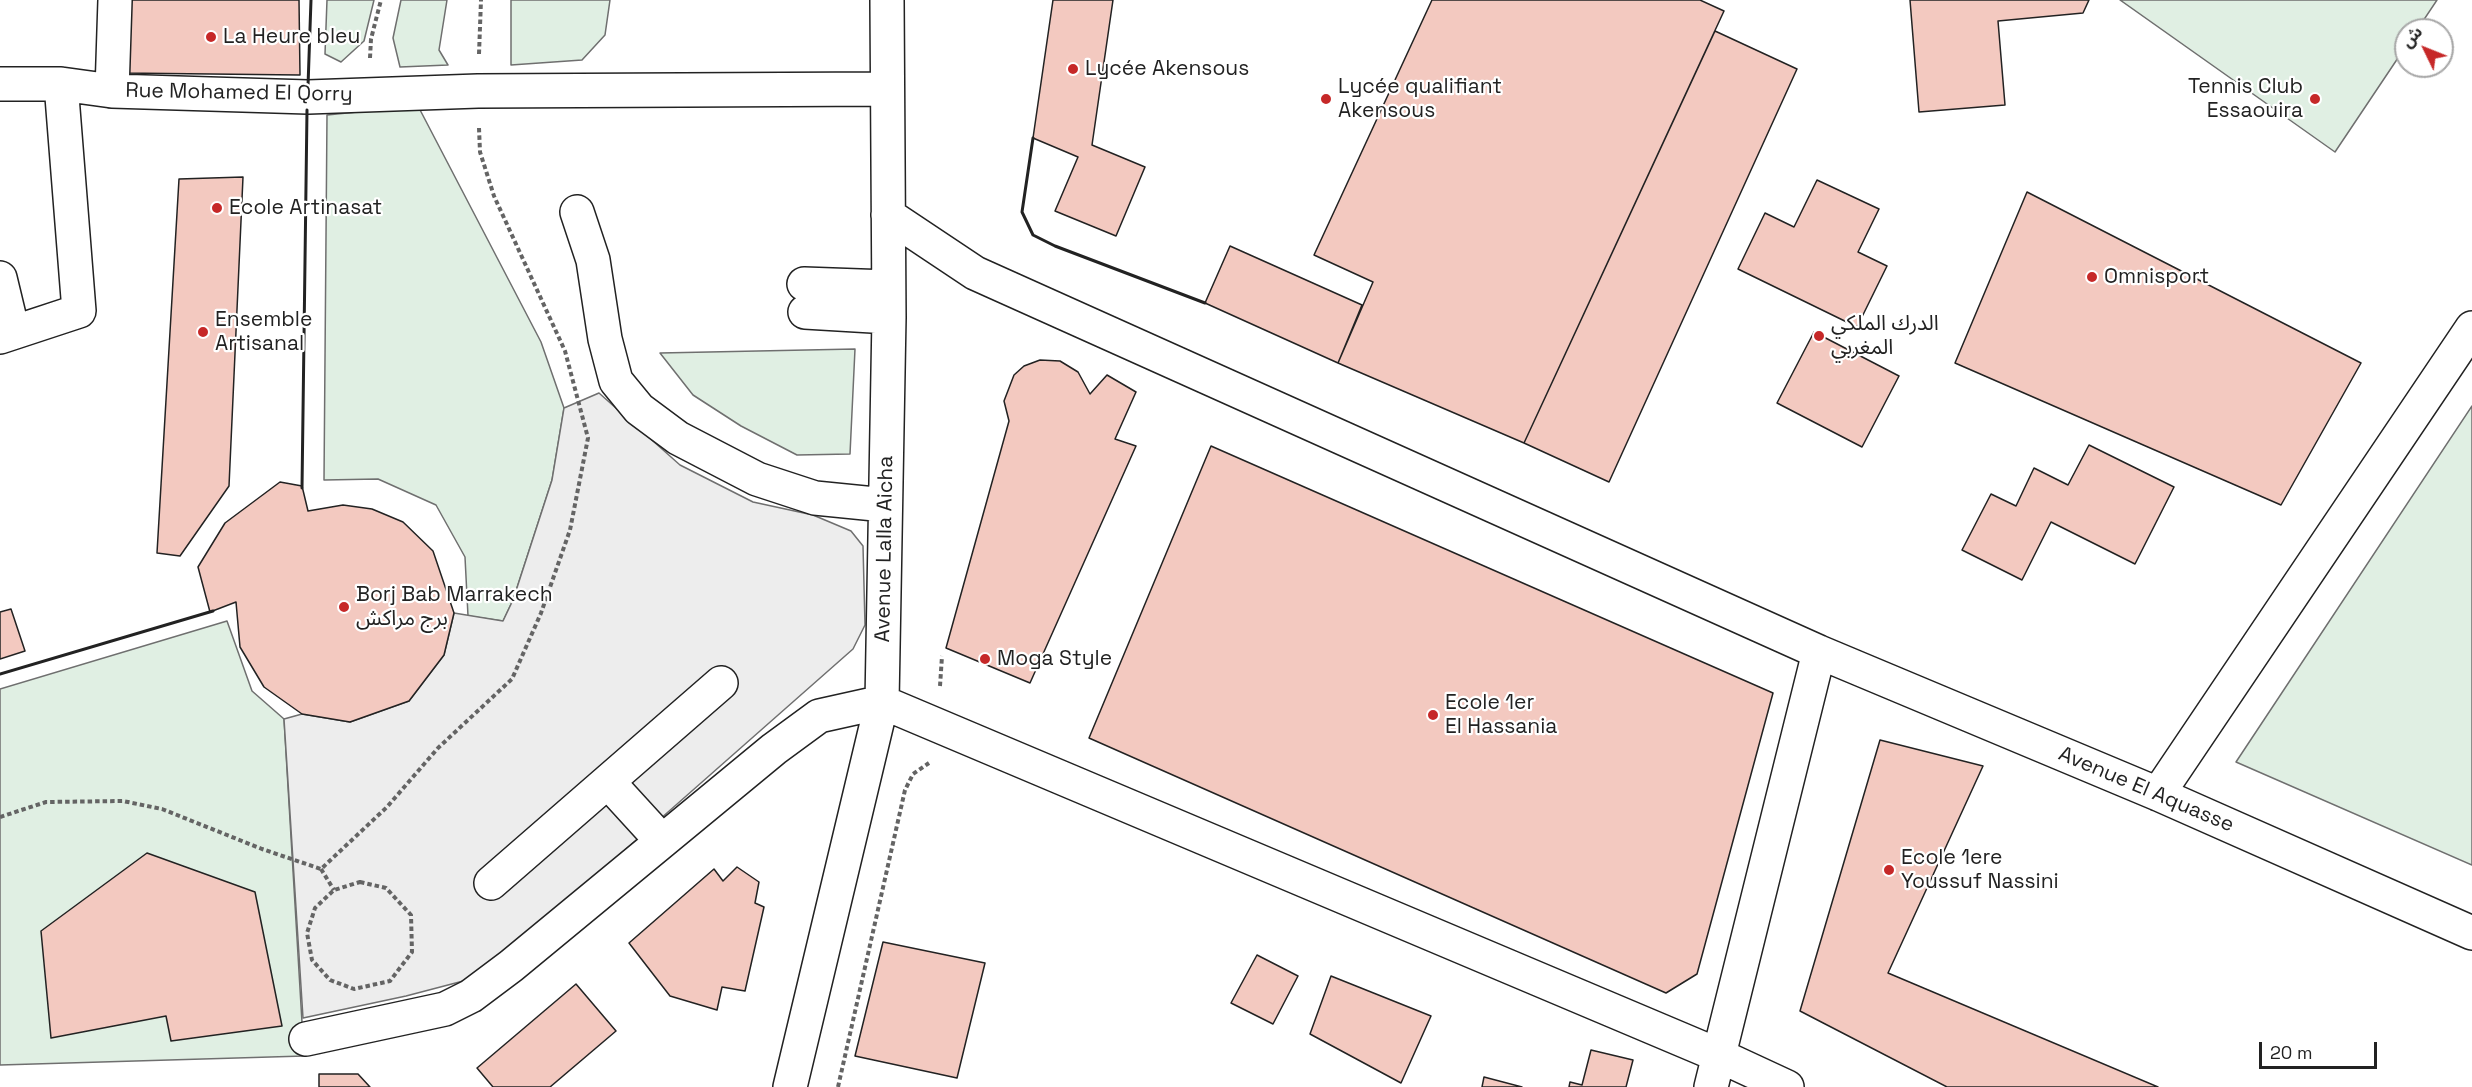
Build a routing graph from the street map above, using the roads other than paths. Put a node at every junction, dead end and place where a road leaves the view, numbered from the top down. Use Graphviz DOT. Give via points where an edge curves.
graph roads {
  1 [pos="115,0"];
  2 [pos="886,0"];
  3 [pos="0,84"];
  4 [pos="61,84"];
  5 [pos="887,89"];
  6 [pos="112,91"];
  7 [pos="577,212"];
  8 [pos="888,215"];
  9 [pos="0,279"];
  10 [pos="805,298"];
  11 [pos="889,302"];
  12 [pos="2472,328"];
  13 [pos="6,334"];
  14 [pos="885,505"];
  15 [pos="1819,652"];
  16 [pos="721,683"];
  17 [pos="882,702"];
  18 [pos="609,783"];
  19 [pos="2158,794"];
  20 [pos="663,841"];
  21 [pos="491,884"];
  22 [pos="2472,933"];
  23 [pos="306,1039"];
  24 [pos="1719,1055"];
  25 [pos="790,1087"];
  26 [pos="1711,1087"];
  27 [pos="1787,1087"];
  1 -- 6 [label="street"];
  2 -- 5 [label="street, Avenue Lalla Aicha"];
  3 -- 4 [label="street, Rue Mohamed El Qorry"];
  4 -- 6 [label="street, Rue Mohamed El Qorry"];
  4 -- 13 [label="street" via="80,311"];
  5 -- 6 [label="street, Rue Mohamed El Qorry" via="478,91 308,97"];
  5 -- 8 [label="street, Avenue Lalla Aicha"];
  7 -- 14 [label="street" via="592,260 616,381 639,409 678,438 757,479 815,498"];
  8 -- 11 [label="street, Avenue Lalla Aicha"];
  8 -- 15 [label="street, Avenue El Aquasse" via="975,273"];
  9 -- 13 [label="street"];
  10 -- 11 [label="street"];
  11 -- 14 [label="street, Avenue Lalla Aicha"];
  12 -- 19 [label="street"];
  14 -- 17 [label="street, Avenue Lalla Aicha"];
  15 -- 19 [label="street, Avenue El Aquasse"];
  15 -- 24 [label="street"];
  16 -- 18 [label="street"];
  17 -- 20 [label="street" via="819,716"];
  17 -- 24 [label="street"];
  17 -- 25 [label="street, Avenue Lalla Aicha"];
  18 -- 20 [label="street"];
  18 -- 21 [label="street"];
  19 -- 22 [label="street, Avenue El Aquasse"];
  20 -- 23 [label="street" via="471,996 445,1009"];
  24 -- 26 [label="street"];
  24 -- 27 [label="street"];
}
